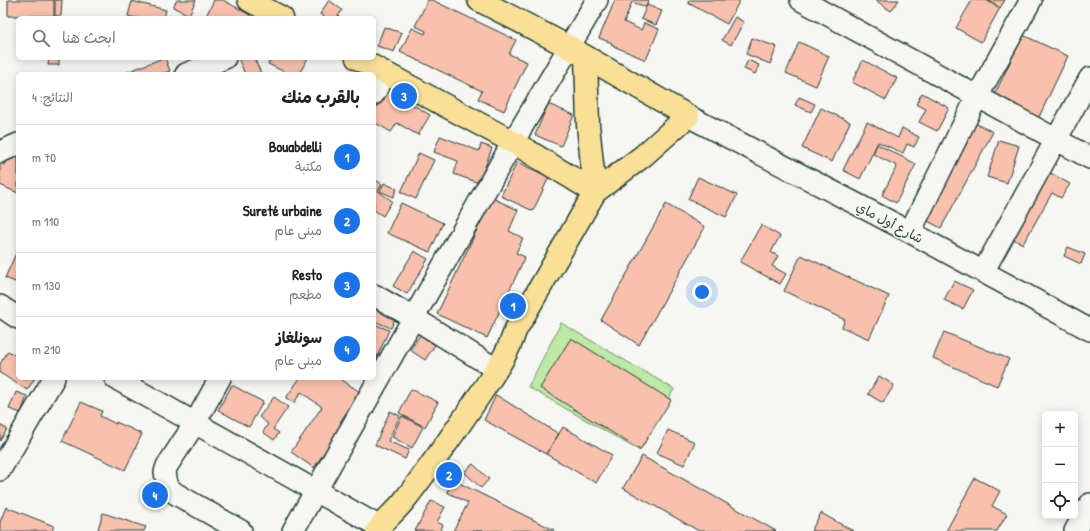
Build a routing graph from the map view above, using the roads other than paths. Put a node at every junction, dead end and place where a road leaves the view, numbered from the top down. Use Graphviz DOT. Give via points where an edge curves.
graph roads {
  1 [pos="249,0"];
  2 [pos="479,0"];
  3 [pos="597,0"];
  4 [pos="801,0"];
  5 [pos="1031,0"];
  6 [pos="278,16"];
  7 [pos="578,52"];
  8 [pos="220,60"];
  9 [pos="361,60"];
  10 [pos="191,72"];
  11 [pos="385,73"];
  12 [pos="1090,78"];
  13 [pos="376,90"];
  14 [pos="977,97"];
  15 [pos="688,116"];
  16 [pos="1057,139"];
  17 [pos="513,142"];
  18 [pos="16,145"];
  19 [pos="0,152"];
  20 [pos="1090,158"];
  21 [pos="595,192"];
  22 [pos="910,232"];
  23 [pos="982,272"];
  24 [pos="376,296"];
  25 [pos="0,306"];
  26 [pos="16,317"];
  27 [pos="414,318"];
  28 [pos="1090,330"];
  29 [pos="516,331"];
  30 [pos="488,364"];
  31 [pos="53,380"];
  32 [pos="119,380"];
  33 [pos="219,380"];
  34 [pos="196,423"];
  35 [pos="0,470"];
  36 [pos="317,492"];
  37 [pos="1090,504"];
  38 [pos="380,526"];
  39 [pos="242,531"];
  40 [pos="294,531"];
  41 [pos="1075,531"];
  1 -- 6 [label="main road"];
  2 -- 7 [label="main road"];
  3 -- 7 [label="street"];
  4 -- 14 [label="street"];
  5 -- 14 [label="street"];
  7 -- 15 [label="main road"];
  7 -- 17 [label="street"];
  7 -- 21 [label="main road"];
  8 -- 10 [label="street"];
  9 -- 11 [label="main road"];
  11 -- 13 [label="street"];
  11 -- 17 [label="main road"];
  12 -- 16 [label="street"];
  14 -- 16 [label="street"];
  14 -- 22 [label="street"];
  15 -- 21 [label="main road" via="643,156"];
  15 -- 22 [label="street, شارع أول ماي"];
  16 -- 20 [label="street"];
  16 -- 23 [label="street"];
  17 -- 21 [label="main road"];
  17 -- 27 [label="street"];
  18 -- 19 [label="street"];
  21 -- 29 [label="main road"];
  22 -- 23 [label="street, شارع أول ماي"];
  23 -- 28 [label="street, شارع أول ماي"];
  24 -- 27 [label="street"];
  25 -- 26 [label="street"];
  27 -- 30 [label="street"];
  27 -- 36 [label="street"];
  29 -- 30 [label="main road"];
  29 -- 38 [label="main road" via="502,362 447,443 402,503"];
  30 -- 38 [label="main road" via="393,497"];
  31 -- 35 [label="street"];
  32 -- 34 [label="street"];
  33 -- 34 [label="street"];
  34 -- 36 [label="street"];
  34 -- 39 [label="street" via="165,472 167,485 176,494"];
  36 -- 38 [label="street"];
  36 -- 40 [label="street"];
  37 -- 41 [label="street"];
}
